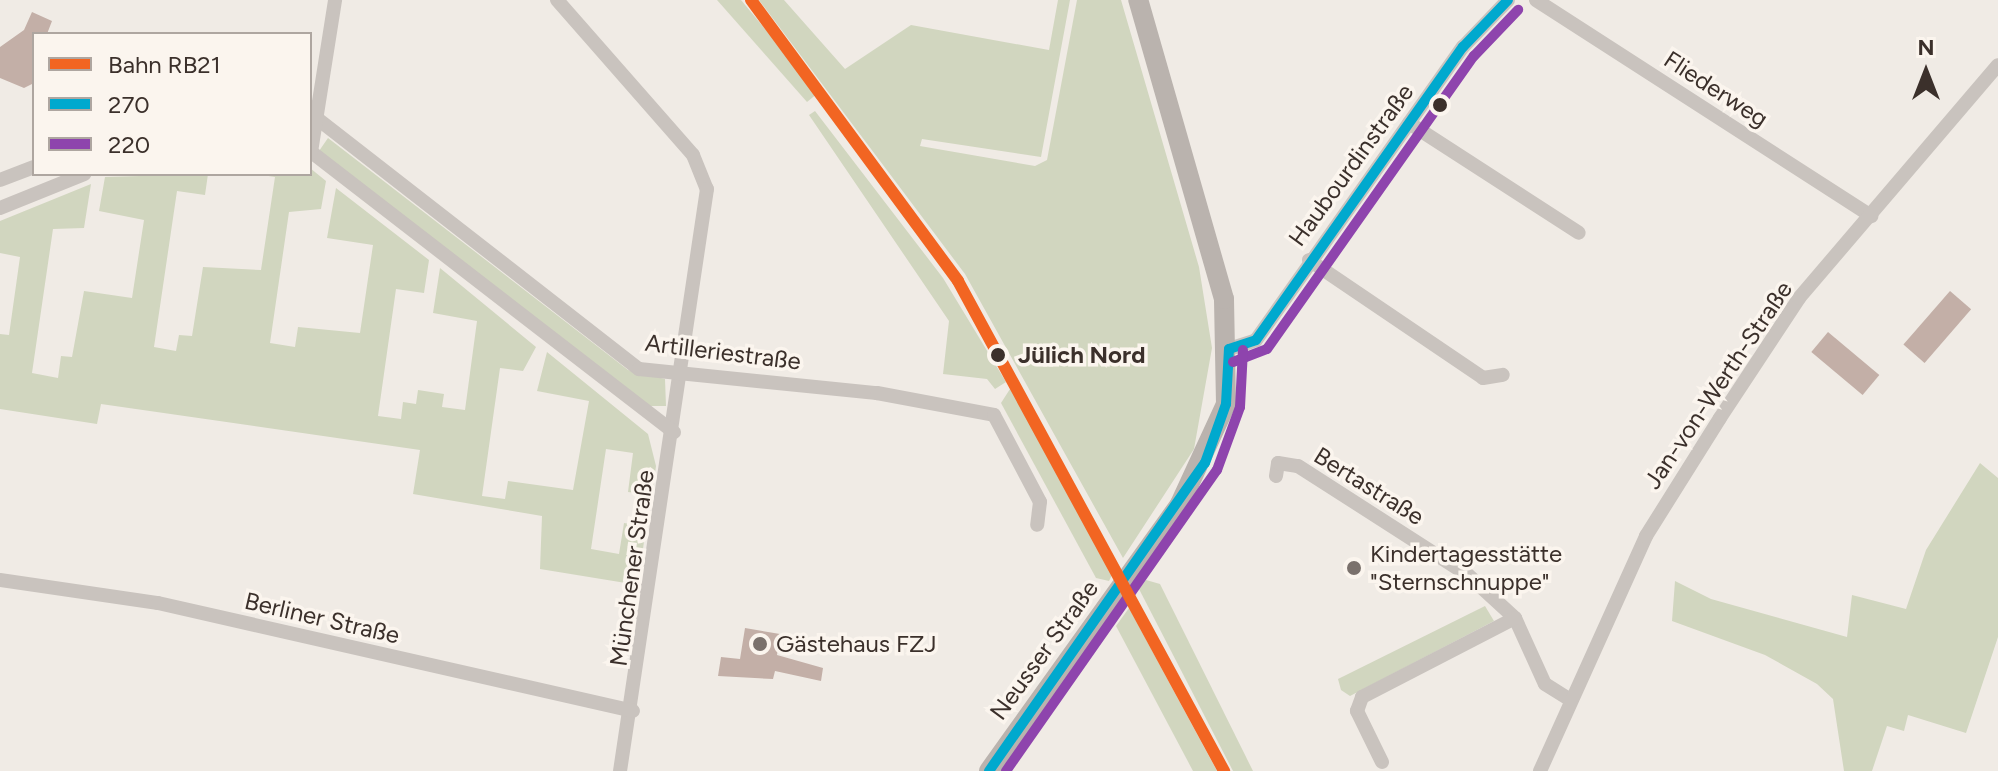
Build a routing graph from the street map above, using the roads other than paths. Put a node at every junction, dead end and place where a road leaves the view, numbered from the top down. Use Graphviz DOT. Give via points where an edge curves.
graph roads {
  1 [pos="335,0"];
  2 [pos="557,0"];
  3 [pos="1138,0"];
  4 [pos="1508,0"];
  5 [pos="1536,0"];
  6 [pos="1998,65"];
  7 [pos="313,115"];
  8 [pos="1409,123"];
  9 [pos="312,153"];
  10 [pos="32,168"];
  11 [pos="79,176"];
  12 [pos="0,183"];
  13 [pos="4,206"];
  14 [pos="1871,216"];
  15 [pos="1579,233"];
  16 [pos="1309,260"];
  17 [pos="1229,349"];
  18 [pos="683,371"];
  19 [pos="1503,375"];
  20 [pos="674,432"];
  21 [pos="1276,476"];
  22 [pos="1037,525"];
  23 [pos="0,580"];
  24 [pos="1515,618"];
  25 [pos="1569,699"];
  26 [pos="633,711"];
  27 [pos="1382,762"];
  28 [pos="620,771"];
  29 [pos="989,771"];
  30 [pos="1540,771"];
  1 -- 7 [label="street"];
  2 -- 18 [label="street, Münchener Straße" via="702,168 708,199"];
  3 -- 17 [label="main road, Neusser Straße" via="1224,299"];
  4 -- 8 [label="street, Haubourdinstraße"];
  5 -- 14 [label="street, Fliederweg"];
  6 -- 14 [label="street, Jan-von-Werth-Straße"];
  7 -- 18 [label="street, Artilleriestraße" via="639,369"];
  8 -- 15 [label="street"];
  8 -- 16 [label="street, Haubourdinstraße"];
  9 -- 20 [label="street"];
  10 -- 12 [label="street"];
  11 -- 13 [label="street"];
  12 -- 13 [label="street"];
  14 -- 25 [label="street, Jan-von-Werth-Straße" via="1799,298 1681,477"];
  16 -- 17 [label="street, Haubourdinstraße" via="1256,340"];
  16 -- 19 [label="street" via="1483,378"];
  17 -- 29 [label="main road, Neusser Straße" via="1226,404 1205,463"];
  18 -- 20 [label="street, Münchener Straße"];
  18 -- 22 [label="street, Artilleriestraße" via="987,411 1003,423 1040,502"];
  20 -- 26 [label="street, Münchener Straße"];
  21 -- 24 [label="street, Bertastraße" via="1278,463 1298,466 1468,575"];
  23 -- 26 [label="street, Berliner Straße" via="158,603"];
  24 -- 25 [label="street, Bertastraße" via="1545,684"];
  24 -- 27 [label="street" via="1362,697 1357,711"];
  25 -- 30 [label="street, Jan-von-Werth-Straße"];
  26 -- 28 [label="street, Münchener Straße"];
}
